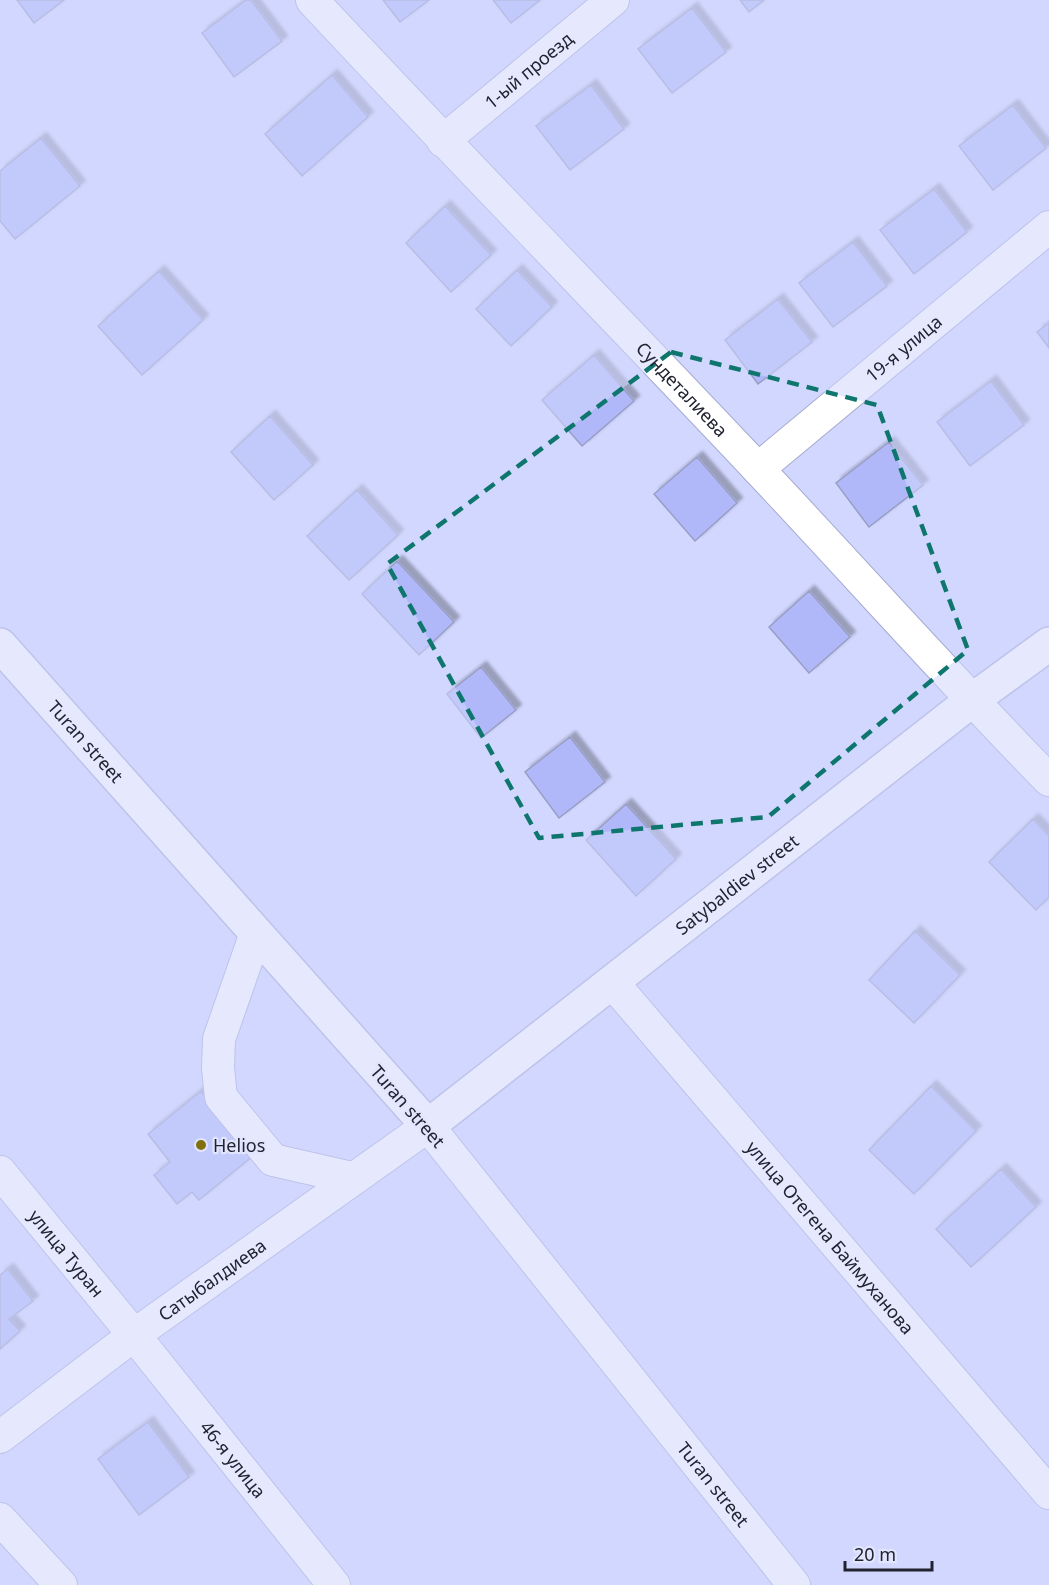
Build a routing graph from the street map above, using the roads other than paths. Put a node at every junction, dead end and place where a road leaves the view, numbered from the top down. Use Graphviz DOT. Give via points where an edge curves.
graph roads {
  1 [pos="312,0"];
  2 [pos="614,0"];
  3 [pos="443,141"];
  4 [pos="1049,227"];
  5 [pos="758,469"];
  6 [pos="1049,644"];
  7 [pos="0,645"];
  8 [pos="971,701"];
  9 [pos="1049,780"];
  10 [pos="256,933"];
  11 [pos="612,982"];
  12 [pos="428,1126"];
  13 [pos="0,1172"];
  14 [pos="352,1179"];
  15 [pos="134,1335"];
  16 [pos="0,1437"];
  17 [pos="1049,1493"];
  18 [pos="0,1519"];
  19 [pos="61,1585"];
  20 [pos="334,1585"];
  21 [pos="794,1585"];
  1 -- 3 [label="street, Сундеталиева"];
  2 -- 3 [label="street, 1-ый проезд"];
  3 -- 5 [label="street, Сундеталиева"];
  4 -- 5 [label="street, 19-я улица"];
  5 -- 8 [label="street, Сундеталиева"];
  6 -- 8 [label="main road, Satybaldiev street"];
  7 -- 10 [label="main road, Turan street"];
  8 -- 9 [label="street, Сундеталиева"];
  8 -- 11 [label="main road, Satybaldiev street"];
  10 -- 12 [label="main road, Turan street"];
  10 -- 14 [label="street" via="219,1039 221,1097 273,1160"];
  11 -- 12 [label="main road, Satybaldiev street"];
  11 -- 17 [label="street, улица Отегена Баймуханова"];
  12 -- 14 [label="street, Сатыбалдиева"];
  12 -- 21 [label="street, Turan street"];
  13 -- 15 [label="street, улица Туран"];
  14 -- 15 [label="street, Сатыбалдиева"];
  15 -- 16 [label="street, Сатыбалдиева"];
  15 -- 20 [label="street, 46-я улица"];
  18 -- 19 [label="street"];
}
